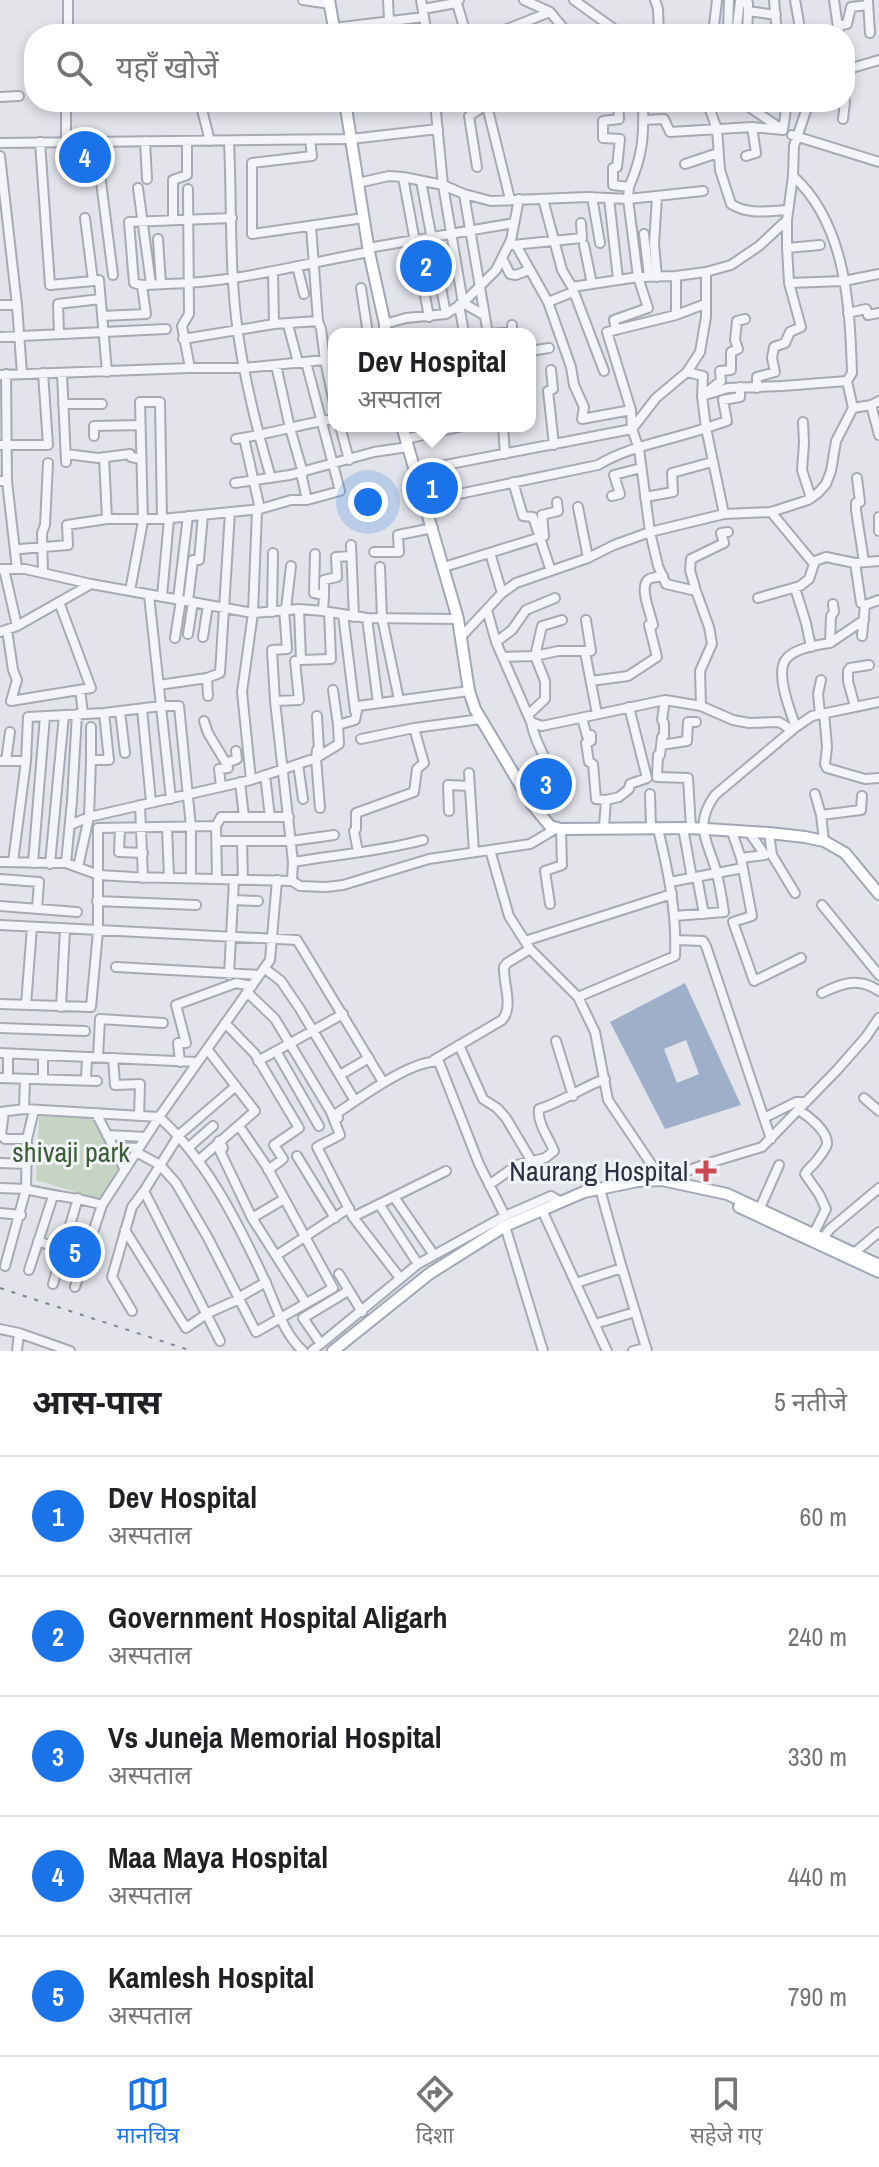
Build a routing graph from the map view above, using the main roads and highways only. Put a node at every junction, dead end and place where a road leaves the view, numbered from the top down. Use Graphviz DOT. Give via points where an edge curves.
graph roads {
  1 [pos="330,2"];
  2 [pos="333,24"];
  3 [pos="347,112"];
  4 [pos="385,328"];
  5 [pos="406,433"];
  6 [pos="879,894"];
  7 [pos="705,1190"];
  8 [pos="816,1237"];
  9 [pos="879,1265"];
  10 [pos="879,1272"];
  11 [pos="348,1346"];
  12 [pos="333,1351"];
  1 -- 2 [label="main road"];
  3 -- 4 [label="main road"];
  5 -- 6 [label="main road" via="458,619 475,709 550,826 692,828 824,841 845,853"];
  7 -- 8 [label="main road"];
  7 -- 8 [label="main road" via="727,1194"];
  7 -- 11 [label="main road" via="662,1180 638,1181 584,1192 505,1221 429,1274"];
  8 -- 9 [label="main road"];
  8 -- 10 [label="main road"];
  11 -- 12 [label="main road"];
}
